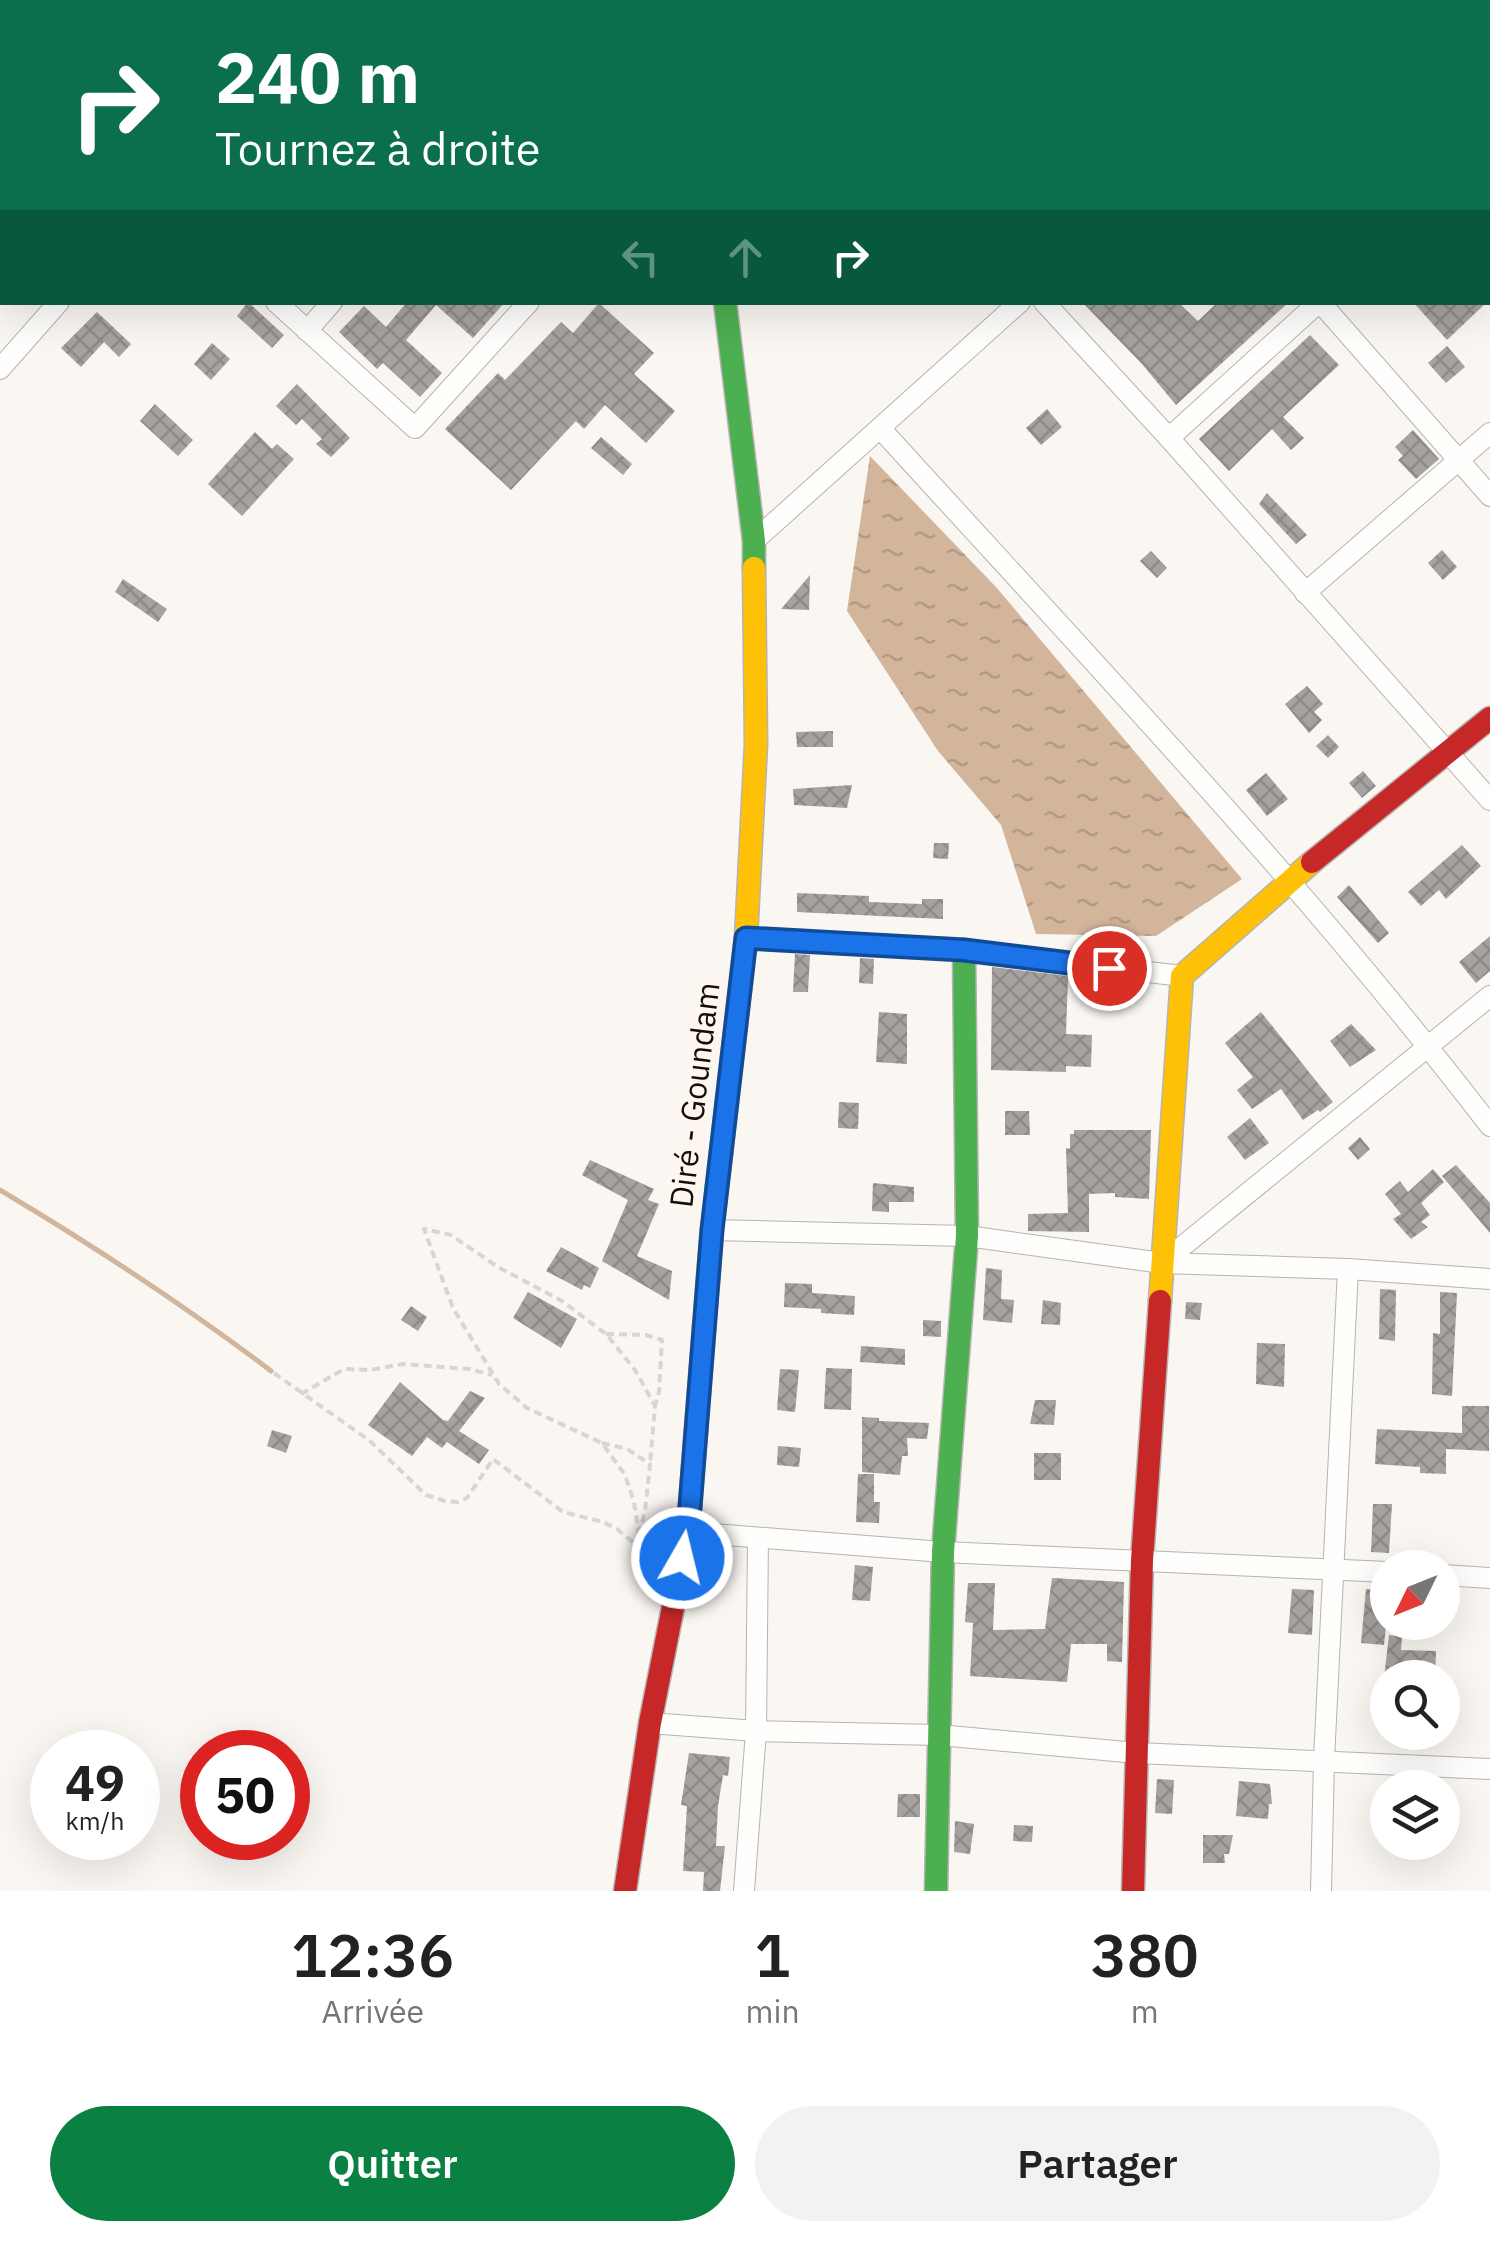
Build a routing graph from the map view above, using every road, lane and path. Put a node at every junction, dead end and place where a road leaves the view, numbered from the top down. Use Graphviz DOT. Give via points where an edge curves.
graph roads {
  1 [pos="57,305"];
  2 [pos="279,305"];
  3 [pos="329,305"];
  4 [pos="526,305"];
  5 [pos="725,305"];
  6 [pos="1017,305"];
  7 [pos="1047,305"];
  8 [pos="1316,305"];
  9 [pos="1322,305"];
  10 [pos="307,331"];
  11 [pos="0,370"];
  12 [pos="880,428"];
  13 [pos="1490,433"];
  14 [pos="1169,438"];
  15 [pos="1459,460"];
  16 [pos="1490,496"];
  17 [pos="754,541"];
  18 [pos="1306,593"];
  19 [pos="1490,718"];
  20 [pos="1448,753"];
  21 [pos="1490,800"];
  22 [pos="1290,880"];
  23 [pos="746,938"];
  24 [pos="964,950"];
  25 [pos="1182,976"];
  26 [pos="1490,996"];
  27 [pos="1430,1048"];
  28 [pos="1490,1126"];
  29 [pos="712,1230"];
  30 [pos="967,1236"];
  31 [pos="1162,1263"];
  32 [pos="1348,1269"];
  33 [pos="1490,1280"];
  34 [pos="606,1334"];
  35 [pos="274,1373"];
  36 [pos="492,1375"];
  37 [pos="301,1394"];
  38 [pos="655,1406"];
  39 [pos="602,1443"];
  40 [pos="650,1464"];
  41 [pos="640,1530"];
  42 [pos="688,1532"];
  43 [pos="758,1538"];
  44 [pos="641,1549"];
  45 [pos="944,1552"];
  46 [pos="682,1558"];
  47 [pos="1142,1560"];
  48 [pos="1333,1569"];
  49 [pos="1370,1571"];
  50 [pos="1460,1576"];
  51 [pos="1490,1578"];
  52 [pos="650,1723"];
  53 [pos="756,1732"];
  54 [pos="939,1735"];
  55 [pos="1137,1753"];
  56 [pos="1324,1760"];
  57 [pos="1490,1770"];
  58 [pos="625,1891"];
  59 [pos="744,1891"];
  60 [pos="936,1891"];
  61 [pos="1133,1891"];
  62 [pos="1321,1891"];
  1 -- 11 [label="street"];
  2 -- 10 [label="street"];
  3 -- 10 [label="street"];
  4 -- 10 [label="street" via="415,428"];
  5 -- 17 [label="street, Diré - Goundam"];
  6 -- 12 [label="street"];
  7 -- 14 [label="street"];
  8 -- 14 [label="street"];
  9 -- 15 [label="street"];
  12 -- 17 [label="street"];
  12 -- 22 [label="street"];
  13 -- 15 [label="street"];
  14 -- 18 [label="street"];
  15 -- 16 [label="street"];
  15 -- 18 [label="street"];
  17 -- 23 [label="street, Diré - Goundam" via="756,744"];
  18 -- 20 [label="street"];
  19 -- 20 [label="street"];
  20 -- 21 [label="street"];
  20 -- 22 [label="street"];
  22 -- 25 [label="street"];
  22 -- 27 [label="street"];
  23 -- 24 [label="street"];
  23 -- 29 [label="street, Diré - Goundam"];
  24 -- 25 [label="street"];
  24 -- 30 [label="street"];
  25 -- 31 [label="street"];
  26 -- 27 [label="street"];
  27 -- 28 [label="street"];
  27 -- 31 [label="street"];
  29 -- 30 [label="street"];
  29 -- 42 [label="street, Diré - Goundam"];
  30 -- 31 [label="street"];
  30 -- 45 [label="street"];
  31 -- 32 [label="street"];
  31 -- 47 [label="street"];
  32 -- 33 [label="street"];
  32 -- 48 [label="street"];
  34 -- 36 [label="path" via="451,1236 424,1229 453,1308"];
  34 -- 38 [label="path"];
  34 -- 38 [label="path" via="662,1340"];
  35 -- 37 [label="path"];
  36 -- 37 [label="path" via="403,1364 344,1369"];
  36 -- 39 [label="path" via="527,1408"];
  37 -- 44 [label="path" via="370,1442 426,1495 467,1498 493,1459 563,1512 603,1522"];
  38 -- 40 [label="path"];
  39 -- 40 [label="path"];
  39 -- 41 [label="path" via="625,1475"];
  40 -- 41 [label="path"];
  41 -- 44 [label="path"];
  42 -- 43 [label="street"];
  42 -- 46 [label="street, Diré - Goundam"];
  43 -- 45 [label="street"];
  43 -- 53 [label="street"];
  44 -- 46 [label="path"];
  45 -- 47 [label="street"];
  45 -- 54 [label="street"];
  46 -- 52 [label="street, Diré - Goundam"];
  47 -- 48 [label="street"];
  47 -- 55 [label="street"];
  48 -- 49 [label="street"];
  48 -- 56 [label="street"];
  50 -- 51 [label="street"];
  52 -- 53 [label="street"];
  52 -- 58 [label="street, Diré - Goundam"];
  53 -- 54 [label="street"];
  53 -- 59 [label="street"];
  54 -- 55 [label="street"];
  54 -- 60 [label="street"];
  55 -- 56 [label="street"];
  55 -- 61 [label="street"];
  56 -- 57 [label="street"];
  56 -- 62 [label="street"];
}
